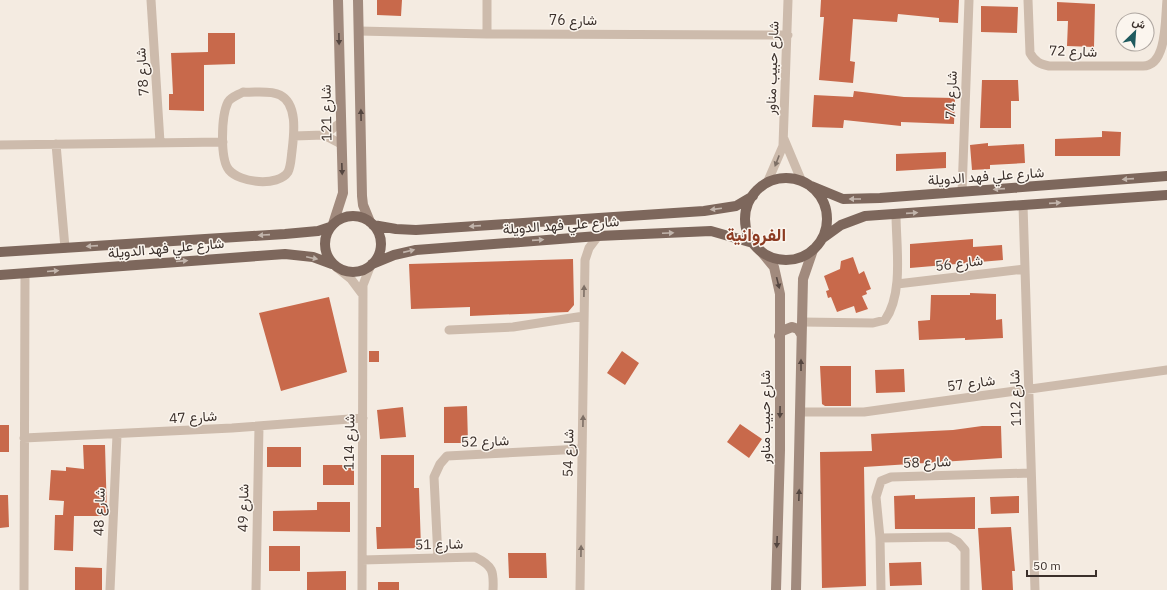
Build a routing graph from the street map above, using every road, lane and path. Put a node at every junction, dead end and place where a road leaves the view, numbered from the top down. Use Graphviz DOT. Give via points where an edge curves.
graph roads {
  1 [pos="151,0"];
  2 [pos="338,0"];
  3 [pos="358,0"];
  4 [pos="487,0"];
  5 [pos="788,0"];
  6 [pos="969,0"];
  7 [pos="1028,0"];
  8 [pos="1167,0"];
  9 [pos="359,31"];
  10 [pos="487,34"];
  11 [pos="788,35"];
  12 [pos="340,123"];
  13 [pos="324,135"];
  14 [pos="294,136"];
  15 [pos="783,138"];
  16 [pos="160,142"];
  17 [pos="223,142"];
  18 [pos="56,144"];
  19 [pos="341,144"];
  20 [pos="0,145"];
  21 [pos="1167,176"];
  22 [pos="767,183"];
  23 [pos="805,183"];
  24 [pos="962,192"];
  25 [pos="1167,195"];
  26 [pos="752,196"];
  27 [pos="880,198"];
  28 [pos="1024,205"];
  29 [pos="896,214"];
  30 [pos="885,215"];
  31 [pos="372,223"];
  32 [pos="331,225"];
  33 [pos="598,236"];
  34 [pos="823,238"];
  35 [pos="756,246"];
  36 [pos="64,248"];
  37 [pos="813,250"];
  38 [pos="2,253"];
  39 [pos="334,265"];
  40 [pos="371,266"];
  41 [pos="1025,269"];
  42 [pos="25,274"];
  43 [pos="0,275"];
  44 [pos="897,284"];
  45 [pos="363,294"];
  46 [pos="584,316"];
  47 [pos="802,322"];
  48 [pos="449,330"];
  49 [pos="801,334"];
  50 [pos="779,336"];
  51 [pos="1167,370"];
  52 [pos="1029,390"];
  53 [pos="801,412"];
  54 [pos="363,418"];
  55 [pos="259,426"];
  56 [pos="117,435"];
  57 [pos="24,438"];
  58 [pos="582,450"];
  59 [pos="1031,473"];
  60 [pos="880,538"];
  61 [pos="438,558"];
  62 [pos="362,560"];
  63 [pos="24,590"];
  64 [pos="110,590"];
  65 [pos="256,590"];
  66 [pos="362,590"];
  67 [pos="493,590"];
  68 [pos="580,590"];
  69 [pos="776,590"];
  70 [pos="796,590"];
  71 [pos="881,590"];
  72 [pos="966,590"];
  73 [pos="1035,590"];
  1 -- 16 [label="street, شارع 78"];
  2 -- 12 [label="street, شارع 121, one-way"];
  3 -- 9 [label="street"];
  4 -- 10 [label="street"];
  5 -- 11 [label="street, شارع حبيب مناور"];
  6 -- 24 [label="street, شارع 74"];
  7 -- 8 [label="street, شارع 72" via="1030,53 1040,64 1050,66 1151,66 1157,62 1163,50"];
  9 -- 10 [label="street, شارع 76"];
  31 -- 9 [label="street, one-way" via="363,205 362,196"];
  10 -- 11 [label="street, شارع 76"];
  11 -- 15 [label="street, شارع حبيب مناور"];
  12 -- 13 [label="street"];
  12 -- 19 [label="street, شارع 121"];
  13 -- 14 [label="street"];
  13 -- 19 [label="street"];
  14 -- 17 [label="street" via="288,171 276,180 249,181 237,177 225,164"];
  14 -- 17 [label="street" via="292,108 286,100 272,93 243,92 229,101 225,112"];
  15 -- 22 [label="street, شارع حبيب مناور, one-way" via="779,157"];
  15 -- 23 [label="street, شارع حبيب مناور"];
  16 -- 17 [label="street"];
  16 -- 18 [label="street"];
  18 -- 20 [label="street"];
  18 -- 36 [label="street"];
  19 -- 32 [label="street, شارع 121, one-way" via="343,193"];
  21 -- 24 [label="main road, شارع علي فهد الدويلة, one-way"];
  22 -- 23 [label="main road" via="784,178"];
  22 -- 26 [label="main road"];
  27 -- 23 [label="main road, شارع علي فهد الدويلة, one-way" via="843,199"];
  23 -- 34 [label="main road" via="818,193 824,203 827,227"];
  24 -- 27 [label="main road, شارع علي فهد الدويلة"];
  28 -- 25 [label="main road, one-way"];
  26 -- 31 [label="main road, شارع علي فهد الدويلة, one-way" via="736,206 704,211 416,230 396,229"];
  26 -- 35 [label="main road" via="747,207 746,220 748,232"];
  27 -- 30 [label="main road" via="879,209"];
  29 -- 28 [label="main road, one-way"];
  28 -- 41 [label="street, شارع 112"];
  29 -- 30 [label="main road"];
  29 -- 44 [label="street"];
  30 -- 34 [label="main road" via="865,216 841,225"];
  31 -- 32 [label="main road" via="363,218 347,216"];
  31 -- 40 [label="main road" via="381,245 380,252"];
  32 -- 36 [label="main road, شارع علي فهد الدويلة, one-way" via="318,231 285,234"];
  32 -- 39 [label="main road" via="326,234 325,246"];
  33 -- 35 [label="main road, شارع علي فهد الدويلة, one-way" via="711,231"];
  40 -- 33 [label="main road, شارع علي فهد الدويلة, one-way" via="394,255 416,250"];
  46 -- 33 [label="street, شارع 54, one-way" via="585,260 589,248"];
  34 -- 37 [label="main road"];
  35 -- 37 [label="main road" via="767,255 786,260 805,256"];
  35 -- 50 [label="street, شارع حبيب مناور, one-way" via="774,267 780,294"];
  36 -- 38 [label="main road, شارع علي فهد الدويلة"];
  37 -- 47 [label="street" via="803,279"];
  39 -- 40 [label="main road" via="344,271 353,272"];
  42 -- 39 [label="main road, شارع علي فهد الدويلة, one-way" via="269,255 302,256"];
  39 -- 45 [label="street" via="351,279"];
  40 -- 45 [label="street, شارع 114" via="365,276"];
  41 -- 44 [label="street, شارع 56"];
  41 -- 52 [label="street, شارع 112"];
  42 -- 43 [label="main road, شارع علي فهد الدويلة"];
  42 -- 57 [label="street"];
  44 -- 47 [label="street" via="894,301 884,320 873,323"];
  45 -- 54 [label="street, شارع 114"];
  46 -- 48 [label="street" via="513,327"];
  58 -- 46 [label="street, شارع 54, one-way"];
  47 -- 49 [label="street"];
  49 -- 50 [label="street" via="798,329 792,327 782,331"];
  53 -- 49 [label="street, one-way"];
  50 -- 69 [label="street, شارع حبيب مناور, one-way" via="780,450"];
  51 -- 52 [label="street, شارع 57"];
  52 -- 53 [label="street, شارع 57" via="864,412"];
  52 -- 59 [label="street, شارع 112"];
  70 -- 53 [label="street, one-way"];
  54 -- 55 [label="street, شارع 47"];
  54 -- 62 [label="street, شارع 114"];
  55 -- 56 [label="street, شارع 47"];
  55 -- 65 [label="street, شارع 49"];
  56 -- 57 [label="street, شارع 47"];
  56 -- 64 [label="street, شارع 48"];
  57 -- 63 [label="street"];
  58 -- 61 [label="street, شارع 52" via="447,456 434,477"];
  68 -- 58 [label="street, شارع 54, one-way"];
  59 -- 60 [label="street, شارع 58" via="891,477 881,481 876,497"];
  59 -- 73 [label="street, شارع 112"];
  60 -- 71 [label="street, شارع 58"];
  60 -- 72 [label="street" via="949,537 958,542 966,550"];
  61 -- 62 [label="street, شارع 51"];
  61 -- 67 [label="street, شارع 51" via="475,557 488,564 493,574"];
  62 -- 66 [label="street, شارع 114"];
}
